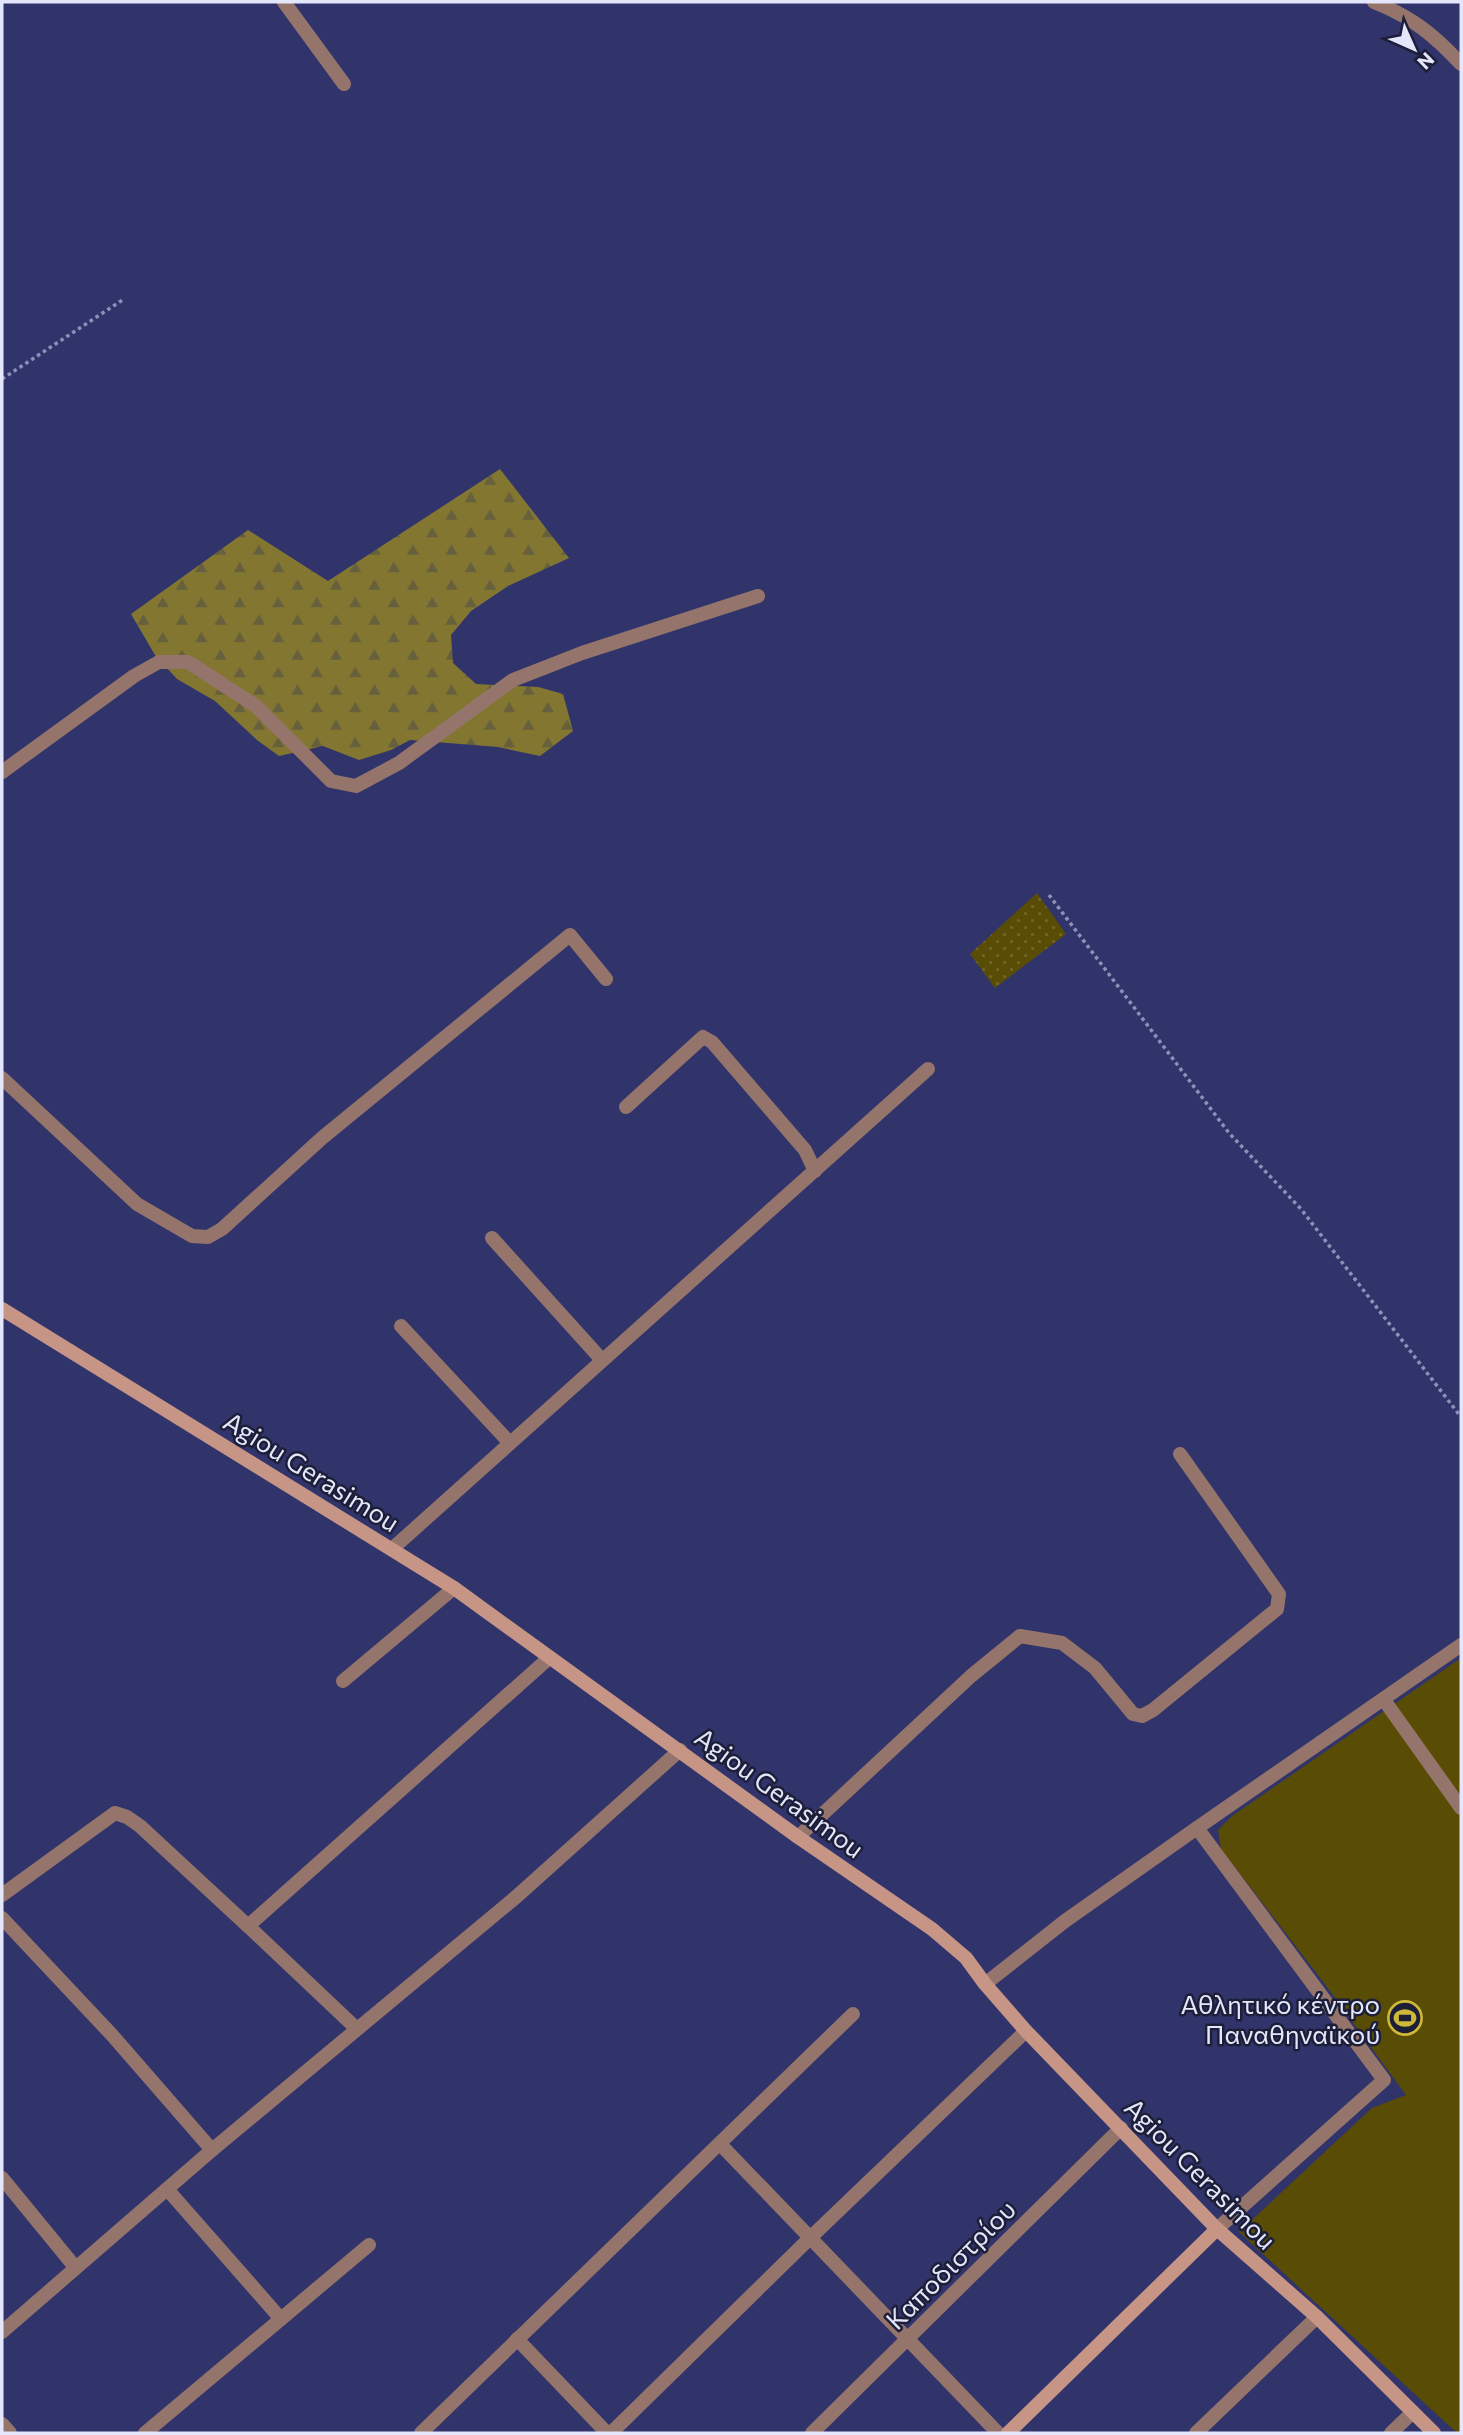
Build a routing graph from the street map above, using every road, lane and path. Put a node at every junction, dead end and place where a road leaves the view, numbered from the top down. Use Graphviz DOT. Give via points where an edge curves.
graph roads {
  1 [pos="284,2"];
  2 [pos="1374,2"];
  3 [pos="1461,64"];
  4 [pos="344,84"];
  5 [pos="124,299"];
  6 [pos="2,379"];
  7 [pos="758,596"];
  8 [pos="2,772"];
  9 [pos="1048,895"];
  10 [pos="606,979"];
  11 [pos="929,1069"];
  12 [pos="2,1078"];
  13 [pos="626,1107"];
  14 [pos="814,1171"];
  15 [pos="492,1238"];
  16 [pos="5,1314"];
  17 [pos="401,1326"];
  18 [pos="602,1360"];
  19 [pos="1461,1417"];
  20 [pos="509,1442"];
  21 [pos="1180,1454"];
  22 [pos="392,1549"];
  23 [pos="454,1588"];
  24 [pos="1461,1645"];
  25 [pos="549,1658"];
  26 [pos="343,1681"];
  27 [pos="1384,1700"];
  28 [pos="680,1750"];
  29 [pos="1461,1808"];
  30 [pos="1197,1828"];
  31 [pos="799,1837"];
  32 [pos="2,1895"];
  33 [pos="2,1917"];
  34 [pos="248,1926"];
  35 [pos="985,1984"];
  36 [pos="853,2014"];
  37 [pos="357,2029"];
  38 [pos="1026,2031"];
  39 [pos="1121,2129"];
  40 [pos="720,2144"];
  41 [pos="212,2150"];
  42 [pos="2,2178"];
  43 [pos="167,2189"];
  44 [pos="1217,2229"];
  45 [pos="810,2238"];
  46 [pos="369,2245"];
  47 [pos="75,2267"];
  48 [pos="1317,2317"];
  49 [pos="281,2319"];
  50 [pos="2,2332"];
  51 [pos="517,2339"];
  52 [pos="908,2340"];
  53 [pos="1413,2412"];
  54 [pos="2,2424"];
  55 [pos="10,2433"];
  56 [pos="145,2433"];
  57 [pos="421,2433"];
  58 [pos="609,2433"];
  59 [pos="812,2433"];
  60 [pos="998,2433"];
  61 [pos="1008,2433"];
  62 [pos="1196,2433"];
  63 [pos="1391,2433"];
  64 [pos="1434,2433"];
  1 -- 4 [label="street"];
  2 -- 3 [label="street" via="1427,30"];
  5 -- 6 [label="path"];
  7 -- 8 [label="street" via="513,680 398,763 356,786 331,781 256,706 188,662 159,662 134,676"];
  9 -- 19 [label="path" via="1229,1133 1301,1209"];
  10 -- 12 [label="street" via="570,935 208,1237 192,1236 137,1204"];
  11 -- 14 [label="street"];
  13 -- 14 [label="street" via="703,1037 805,1150"];
  14 -- 18 [label="street"];
  15 -- 18 [label="street"];
  16 -- 22 [label="street, Agiou Gerasimou"];
  17 -- 20 [label="street"];
  18 -- 20 [label="street"];
  20 -- 22 [label="street"];
  21 -- 31 [label="street" via="1279,1594 1277,1609 1142,1716 1133,1714 1095,1668 1062,1643 1020,1636"];
  22 -- 23 [label="street, Agiou Gerasimou"];
  23 -- 25 [label="street, Agiou Gerasimou"];
  23 -- 26 [label="street"];
  24 -- 27 [label="street"];
  25 -- 28 [label="street, Agiou Gerasimou"];
  25 -- 34 [label="street"];
  27 -- 29 [label="street"];
  27 -- 30 [label="street"];
  28 -- 31 [label="street, Agiou Gerasimou"];
  28 -- 37 [label="street" via="516,1897"];
  30 -- 35 [label="street"];
  30 -- 44 [label="street" via="1384,2080"];
  31 -- 35 [label="street, Agiou Gerasimou" via="932,1928 966,1958"];
  32 -- 34 [label="street" via="115,1813 140,1826"];
  33 -- 41 [label="street"];
  34 -- 37 [label="street"];
  35 -- 38 [label="street, Agiou Gerasimou"];
  36 -- 40 [label="street"];
  37 -- 41 [label="street"];
  38 -- 39 [label="street, Agiou Gerasimou"];
  38 -- 45 [label="street"];
  39 -- 44 [label="street, Agiou Gerasimou"];
  39 -- 52 [label="street, Καποδιστρίου"];
  40 -- 45 [label="street"];
  40 -- 51 [label="street"];
  41 -- 43 [label="street"];
  42 -- 47 [label="street"];
  43 -- 47 [label="street"];
  43 -- 49 [label="street"];
  44 -- 48 [label="street, Agiou Gerasimou"];
  44 -- 61 [label="street"];
  45 -- 52 [label="street"];
  45 -- 58 [label="street"];
  46 -- 49 [label="street"];
  47 -- 50 [label="street"];
  48 -- 53 [label="street, Agiou Gerasimou"];
  48 -- 62 [label="street"];
  49 -- 56 [label="street"];
  51 -- 57 [label="street"];
  51 -- 58 [label="street"];
  52 -- 59 [label="street, Καποδιστρίου"];
  52 -- 60 [label="street"];
  53 -- 63 [label="street"];
  53 -- 64 [label="street, Agiou Gerasimou"];
  54 -- 55 [label="street"];
}
